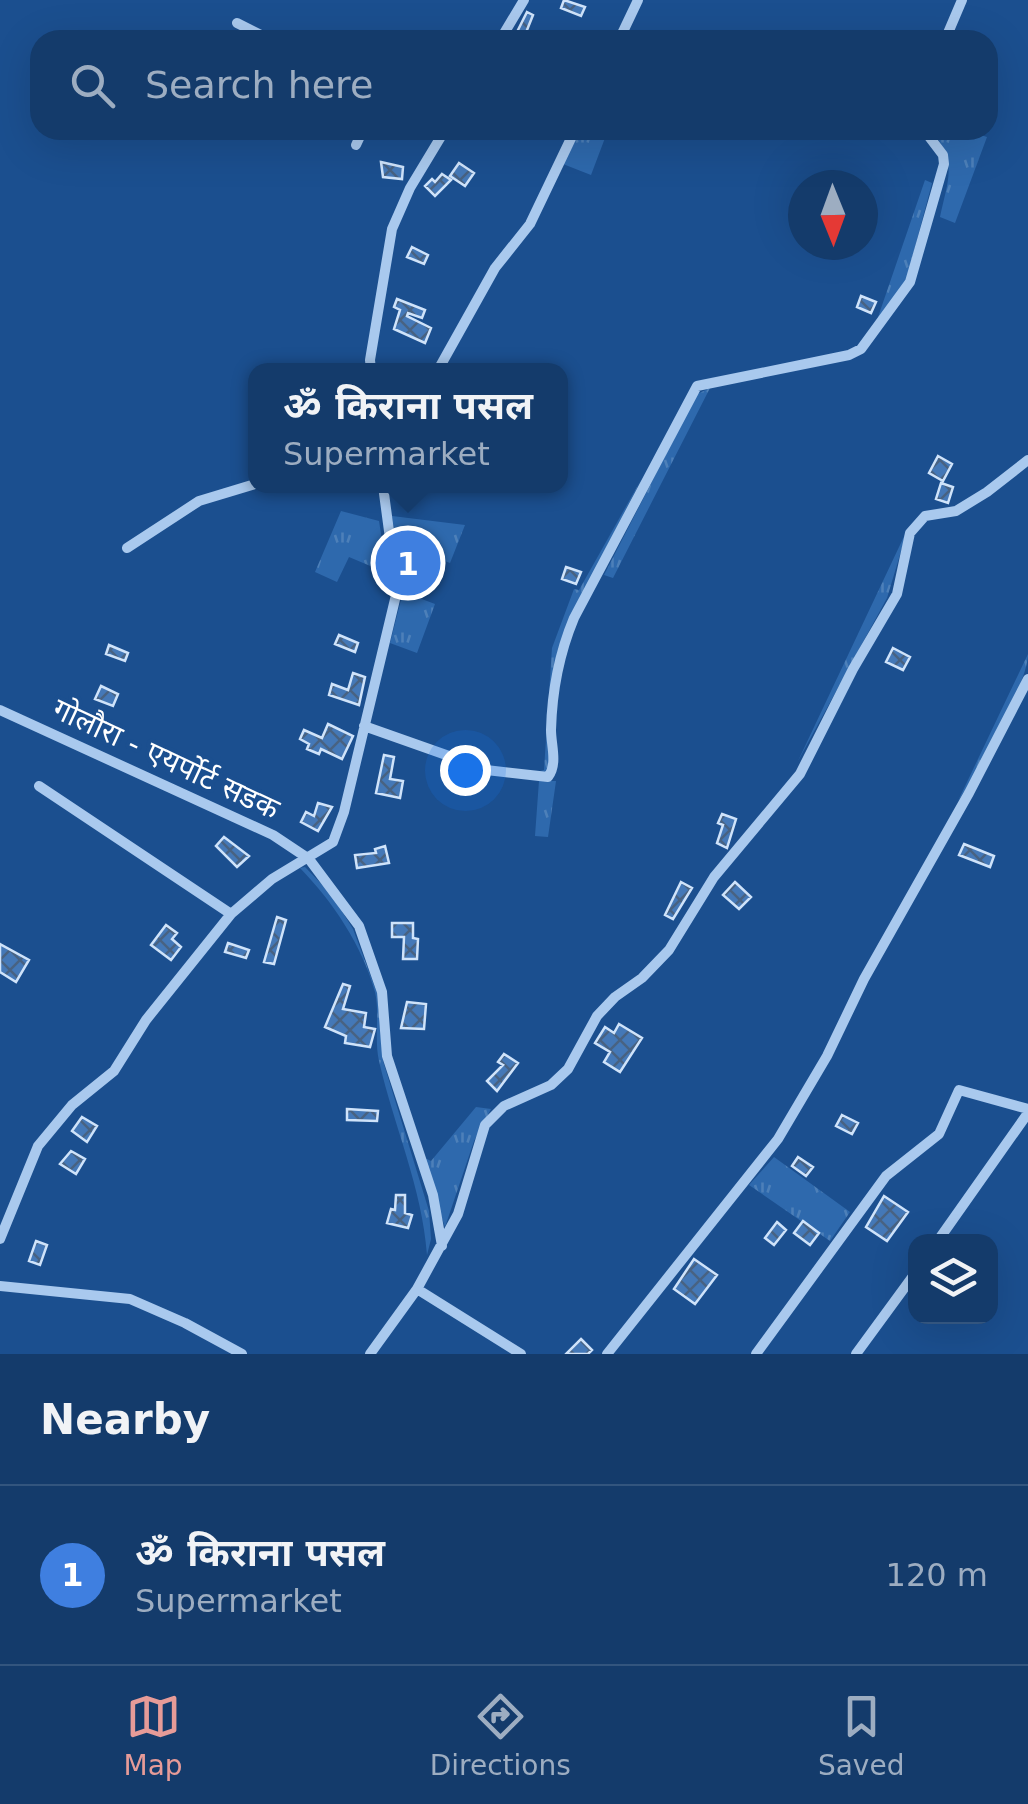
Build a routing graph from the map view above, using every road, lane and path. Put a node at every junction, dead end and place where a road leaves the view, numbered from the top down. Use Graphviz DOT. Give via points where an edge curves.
graph roads {
  1 [pos="524,0"];
  2 [pos="638,0"];
  3 [pos="962,0"];
  4 [pos="238,23"];
  5 [pos="252,30"];
  6 [pos="506,30"];
  7 [pos="624,30"];
  8 [pos="948,30"];
  9 [pos="358,140"];
  10 [pos="440,140"];
  11 [pos="571,140"];
  12 [pos="932,140"];
  13 [pos="356,144"];
  14 [pos="370,363"];
  15 [pos="442,363"];
  16 [pos="1028,460"];
  17 [pos="248,486"];
  18 [pos="385,493"];
  19 [pos="127,548"];
  20 [pos="1028,680"];
  21 [pos="0,710"];
  22 [pos="364,726"];
  23 [pos="39,786"];
  24 [pos="308,859"];
  25 [pos="230,914"];
  26 [pos="1028,1111"];
  27 [pos="943,1234"];
  28 [pos="0,1239"];
  29 [pos="442,1247"];
  30 [pos="908,1283"];
  31 [pos="0,1286"];
  32 [pos="417,1289"];
  33 [pos="242,1354"];
  34 [pos="370,1354"];
  35 [pos="522,1354"];
  36 [pos="607,1354"];
  37 [pos="756,1354"];
  38 [pos="856,1354"];
  1 -- 6 [label="street"];
  2 -- 7 [label="street"];
  3 -- 8 [label="street"];
  4 -- 5 [label="street"];
  9 -- 13 [label="street"];
  10 -- 14 [label="street" via="392,228"];
  11 -- 15 [label="street" via="530,224 495,268"];
  12 -- 22 [label="street" via="944,164 910,282 860,348 697,386 560,651 548,777 469,768"];
  16 -- 29 [label="street" via="956,511 925,516 910,533 897,594 800,774 714,878 670,950 598,1016 568,1069 551,1085 504,1106 485,1125"];
  17 -- 19 [label="street" via="199,501"];
  18 -- 22 [label="street" via="397,590"];
  20 -- 36 [label="street" via="778,1139"];
  21 -- 24 [label="street, गोलौरा - एयर्पोर्ट सडक" via="274,836"];
  22 -- 24 [label="street" via="332,842"];
  23 -- 25 [label="street"];
  24 -- 25 [label="street"];
  24 -- 29 [label="street" via="359,926 382,992 387,1056"];
  25 -- 28 [label="street" via="114,1070 38,1146"];
  26 -- 27 [label="street"];
  26 -- 37 [label="street" via="959,1090 939,1134 886,1176"];
  29 -- 32 [label="street"];
  30 -- 38 [label="street"];
  31 -- 33 [label="street" via="130,1299"];
  32 -- 34 [label="street"];
  32 -- 35 [label="street"];
}
